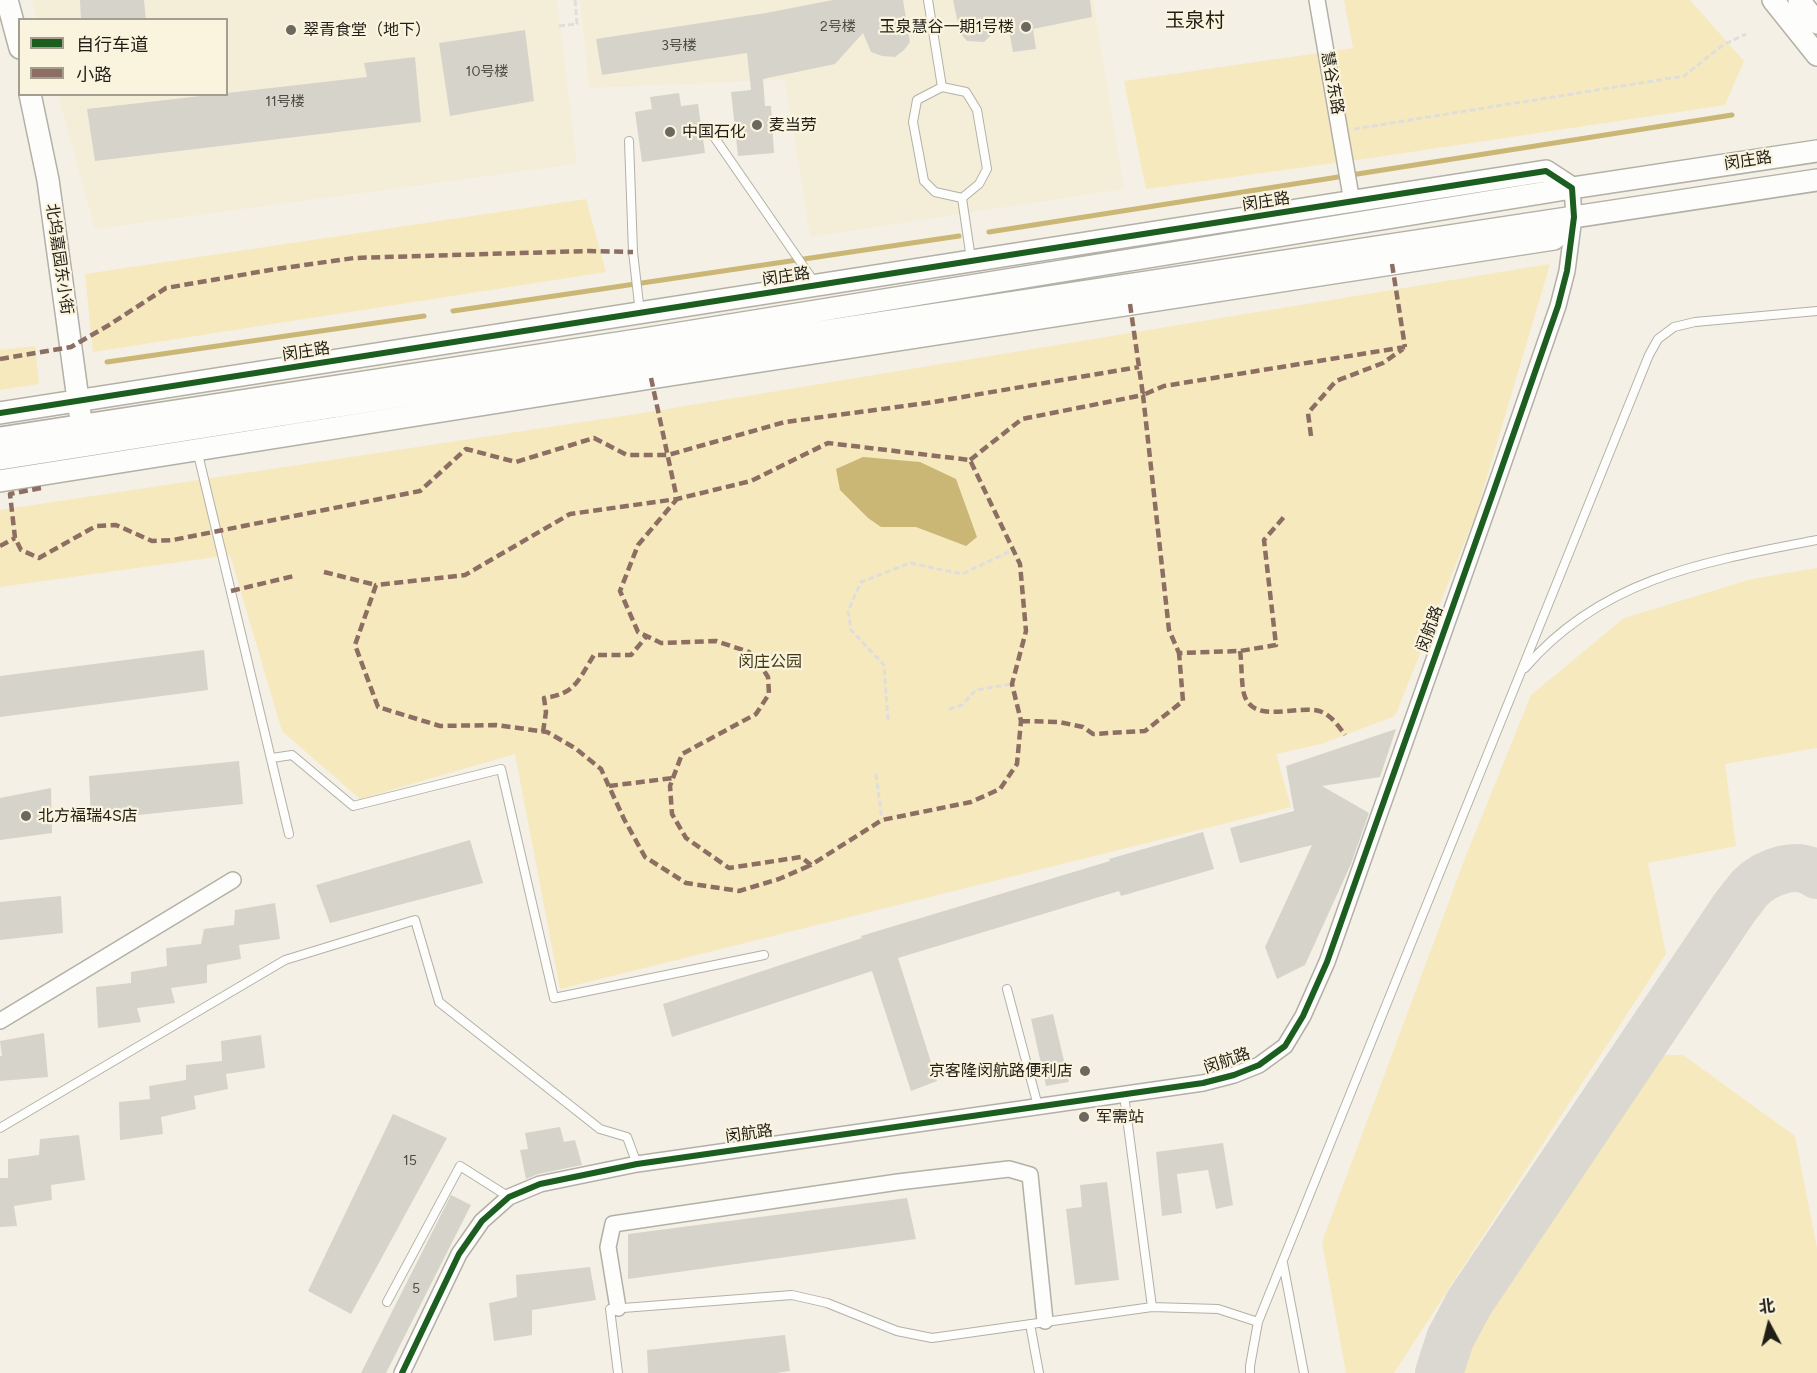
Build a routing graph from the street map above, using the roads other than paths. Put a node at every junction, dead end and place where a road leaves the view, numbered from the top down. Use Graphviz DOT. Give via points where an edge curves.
graph roads {
  1 [pos="7,0"];
  2 [pos="928,0"];
  3 [pos="1317,0"];
  4 [pos="1773,0"];
  5 [pos="1799,0"];
  6 [pos="1817,23"];
  7 [pos="18,41"];
  8 [pos="1817,55"];
  9 [pos="942,87"];
  10 [pos="30,96"];
  11 [pos="710,131"];
  12 [pos="629,141"];
  13 [pos="1817,150"];
  14 [pos="1817,180"];
  15 [pos="1572,188"];
  16 [pos="1351,193"];
  17 [pos="962,198"];
  18 [pos="1574,217"];
  19 [pos="972,261"];
  20 [pos="816,286"];
  21 [pos="1817,311"];
  22 [pos="640,314"];
  23 [pos="648,358"];
  24 [pos="78,401"];
  25 [pos="0,413"];
  26 [pos="81,425"];
  27 [pos="0,438"];
  28 [pos="197,450"];
  29 [pos="0,459"];
  30 [pos="0,480"];
  31 [pos="1817,540"];
  32 [pos="1520,674"];
  33 [pos="272,758"];
  34 [pos="289,834"];
  35 [pos="233,880"];
  36 [pos="764,955"];
  37 [pos="1007,989"];
  38 [pos="0,1021"];
  39 [pos="1124,1095"];
  40 [pos="1038,1107"];
  41 [pos="0,1128"];
  42 [pos="638,1164"];
  43 [pos="509,1197"];
  44 [pos="1282,1262"];
  45 [pos="387,1302"];
  46 [pos="1152,1307"];
  47 [pos="618,1308"];
  48 [pos="1045,1322"];
  49 [pos="1258,1322"];
  50 [pos="1030,1324"];
  51 [pos="402,1373"];
  52 [pos="618,1373"];
  53 [pos="1039,1373"];
  54 [pos="1250,1373"];
  55 [pos="1304,1373"];
  1 -- 7 [label="main road"];
  2 -- 9 [label="lane"];
  3 -- 16 [label="street, 慧谷东路"];
  4 -- 8 [label="main road"];
  5 -- 6 [label="main road"];
  9 -- 17 [label="lane" via="966,92 977,110 987,169 979,184"];
  9 -- 17 [label="lane" via="917,100 913,122 924,181 935,192"];
  10 -- 24 [label="main road, 北坞嘉园东小街" via="48,180"];
  11 -- 20 [label="lane"];
  12 -- 22 [label="lane" via="633,252"];
  13 -- 15 [label="main road, 闵庄路"];
  14 -- 18 [label="main road, 闵庄路"];
  15 -- 16 [label="main road, 闵庄路" via="1546,171"];
  15 -- 18 [label="street, 闵航路"];
  15 -- 23 [label="main road, 闵庄路"];
  16 -- 19 [label="main road, 闵庄路"];
  17 -- 19 [label="lane"];
  18 -- 23 [label="main road, 闵庄路"];
  18 -- 39 [label="street, 闵航路" via="1558,306 1327,962 1303,1016 1285,1046 1259,1065 1203,1083"];
  19 -- 20 [label="main road, 闵庄路"];
  20 -- 22 [label="main road, 闵庄路"];
  21 -- 32 [label="lane" via="1695,322 1674,327 1658,339"];
  22 -- 23 [label="street"];
  22 -- 24 [label="main road, 闵庄路"];
  23 -- 26 [label="main road, 闵庄路"];
  23 -- 28 [label="main road, 闵庄路"];
  23 -- 29 [label="main road, 闵庄路"];
  24 -- 25 [label="main road, 闵庄路"];
  24 -- 26 [label="main road, 北坞嘉园东小街"];
  26 -- 27 [label="main road, 闵庄路"];
  28 -- 30 [label="main road, 闵庄路"];
  28 -- 33 [label="lane"];
  31 -- 32 [label="lane" via="1710,562 1628,590 1560,634"];
  32 -- 44 [label="lane"];
  33 -- 34 [label="lane"];
  33 -- 36 [label="lane" via="292,755 353,806 501,769 554,998"];
  35 -- 38 [label="street"];
  37 -- 40 [label="lane"];
  39 -- 40 [label="street, 闵航路"];
  39 -- 46 [label="lane"];
  40 -- 42 [label="street, 闵航路"];
  41 -- 42 [label="lane" via="285,960 415,920 439,1002 600,1129 627,1137"];
  42 -- 43 [label="street, 闵航路" via="540,1184"];
  43 -- 45 [label="lane" via="460,1166"];
  43 -- 51 [label="street, 闵航路" via="482,1221 459,1254"];
  44 -- 49 [label="lane"];
  44 -- 55 [label="lane"];
  46 -- 48 [label="lane"];
  46 -- 49 [label="lane" via="1218,1309"];
  47 -- 48 [label="street" via="608,1247 613,1224 1009,1169 1030,1175"];
  47 -- 50 [label="lane" via="792,1295 897,1331 932,1338"];
  47 -- 52 [label="lane" via="610,1309"];
  48 -- 50 [label="lane"];
  49 -- 54 [label="lane"];
  50 -- 53 [label="lane"];
}
